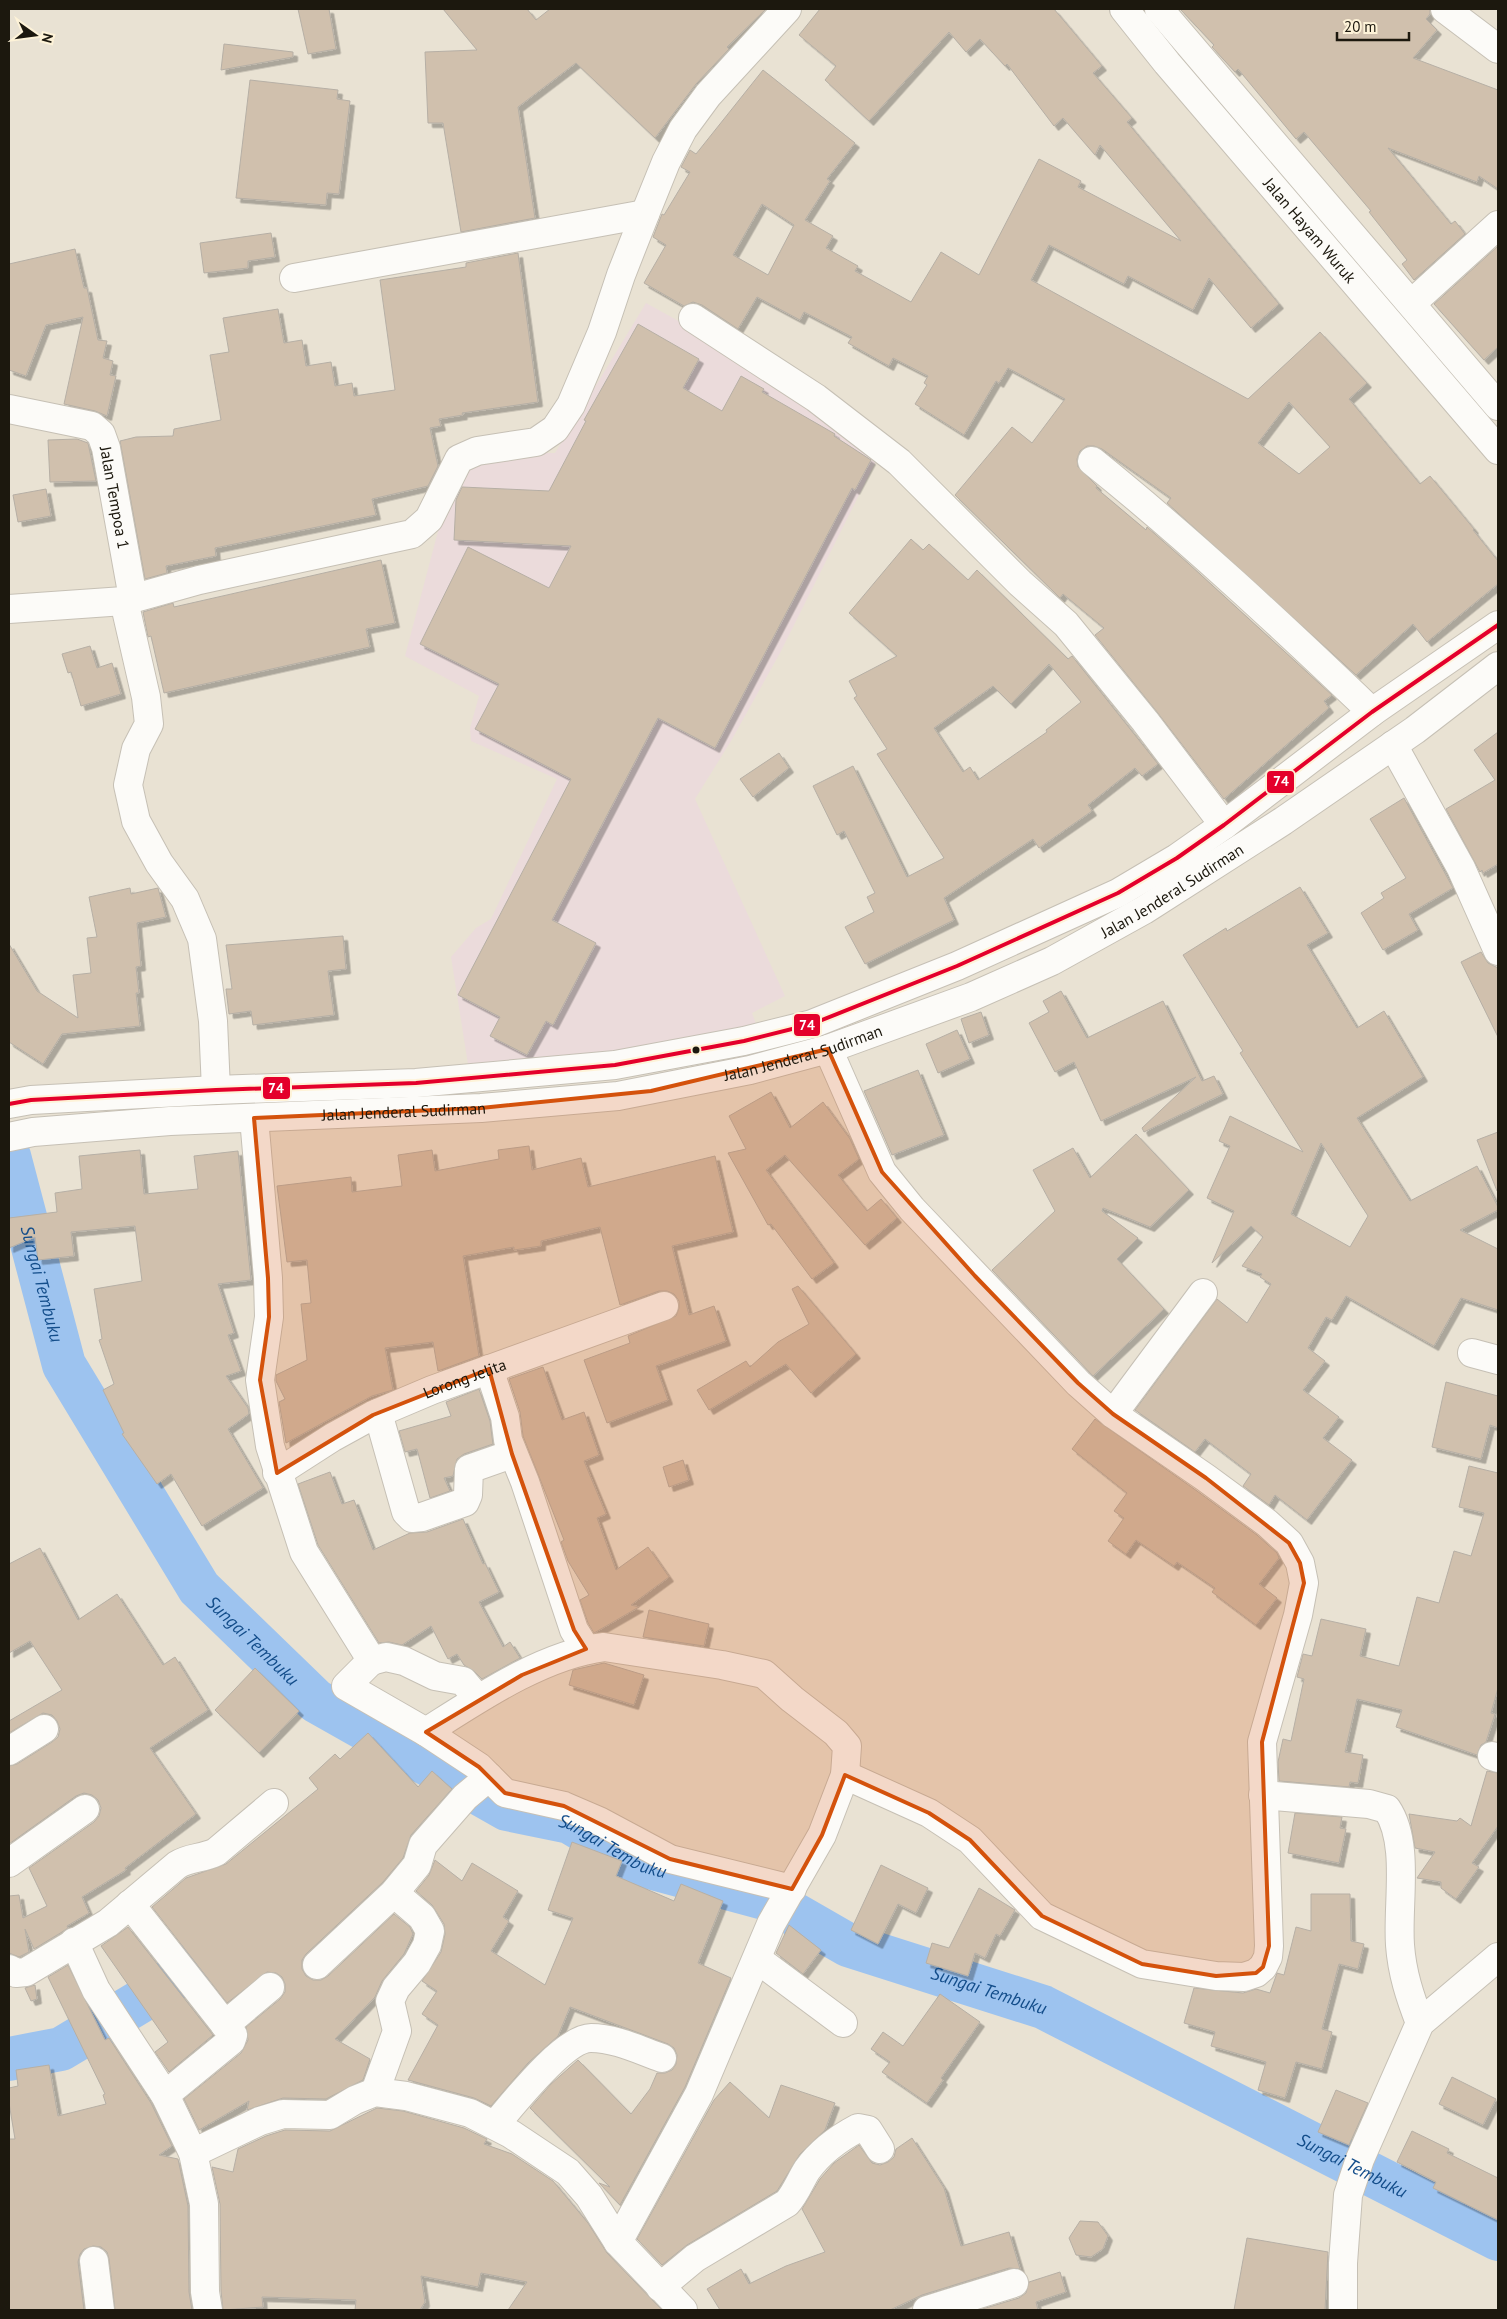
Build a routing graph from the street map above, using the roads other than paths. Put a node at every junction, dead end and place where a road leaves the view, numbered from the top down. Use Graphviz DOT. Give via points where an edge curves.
graph roads {
  1 [pos="787,9"];
  2 [pos="1124,9"];
  3 [pos="1159,9"];
  4 [pos="1445,9"];
  5 [pos="1498,49"];
  6 [pos="645,214"];
  7 [pos="1498,225"];
  8 [pos="294,278"];
  9 [pos="1412,303"];
  10 [pos="693,318"];
  11 [pos="1498,406"];
  12 [pos="9,410"];
  13 [pos="1498,450"];
  14 [pos="1092,461"];
  15 [pos="129,600"];
  16 [pos="9,609"];
  17 [pos="1498,625"];
  18 [pos="1498,666"];
  19 [pos="1372,712"];
  20 [pos="1393,745"];
  21 [pos="1224,825"];
  22 [pos="1498,951"];
  23 [pos="957,966"];
  24 [pos="971,997"];
  25 [pos="828,1048"];
  26 [pos="615,1065"];
  27 [pos="216,1090"];
  28 [pos="618,1096"];
  29 [pos="20,1102"];
  30 [pos="254,1118"];
  31 [pos="21,1134"];
  32 [pos="1203,1293"];
  33 [pos="664,1306"];
  34 [pos="1472,1353"];
  35 [pos="1498,1360"];
  36 [pos="489,1369"];
  37 [pos="378,1413"];
  38 [pos="1113,1414"];
  39 [pos="512,1454"];
  40 [pos="277,1473"];
  41 [pos="586,1649"];
  42 [pos="372,1661"];
  43 [pos="478,1699"];
  44 [pos="44,1729"];
  45 [pos="426,1732"];
  46 [pos="9,1751"];
  47 [pos="845,1775"];
  48 [pos="478,1786"];
  49 [pos="1263,1795"];
  50 [pos="274,1803"];
  51 [pos="86,1809"];
  52 [pos="9,1863"];
  53 [pos="394,1893"];
  54 [pos="788,1895"];
  55 [pos="130,1904"];
  56 [pos="74,1942"];
  57 [pos="1498,1956"];
  58 [pos="757,1959"];
  59 [pos="317,1965"];
  60 [pos="9,1969"];
  61 [pos="270,1987"];
  62 [pos="843,2023"];
  63 [pos="1420,2023"];
  64 [pos="225,2026"];
  65 [pos="662,2058"];
  66 [pos="375,2092"];
  67 [pos="165,2095"];
  68 [pos="495,2125"];
  69 [pos="880,2149"];
  70 [pos="193,2153"];
  71 [pos="618,2242"];
  72 [pos="94,2261"];
  73 [pos="1014,2283"];
  74 [pos="660,2287"];
  75 [pos="100,2310"];
  76 [pos="208,2310"];
  77 [pos="683,2310"];
  78 [pos="927,2310"];
  79 [pos="1343,2310"];
  1 -- 6 [label="main road" via="708,95 683,129"];
  2 -- 13 [label="main road, Jalan Hayam Wuruk"];
  3 -- 9 [label="main road, Jalan Hayam Wuruk"];
  4 -- 5 [label="main road"];
  6 -- 8 [label="main road"];
  6 -- 15 [label="main road" via="602,332 571,405 555,429 536,442 477,451 459,459 429,519 412,534 199,580"];
  7 -- 9 [label="main road"];
  9 -- 11 [label="main road, Jalan Hayam Wuruk"];
  10 -- 21 [label="main road" via="816,398 899,462 1066,624"];
  12 -- 15 [label="main road, Jalan Tempoa 1" via="92,426 101,434 106,448"];
  14 -- 19 [label="main road" via="1226,574"];
  15 -- 16 [label="main road"];
  15 -- 27 [label="main road, Jalan Tempoa 1" via="149,724 136,749 128,785 136,821 184,899 202,939 213,1021"];
  17 -- 19 [label="main road, Jalan Jenderal Sudirman"];
  18 -- 20 [label="main road, Jalan Jenderal Sudirman"];
  19 -- 21 [label="main road, Jalan Jenderal Sudirman"];
  20 -- 22 [label="main road" via="1461,868"];
  20 -- 24 [label="main road, Jalan Jenderal Sudirman" via="1283,821 1144,910 1052,961"];
  21 -- 23 [label="main road, Jalan Jenderal Sudirman" via="1118,893"];
  23 -- 24 [label="main road"];
  23 -- 26 [label="main road, Jalan Jenderal Sudirman" via="812,1024 744,1041"];
  24 -- 25 [label="main road, Jalan Jenderal Sudirman"];
  25 -- 28 [label="main road, Jalan Jenderal Sudirman" via="750,1070"];
  25 -- 38 [label="main road" via="882,1172 912,1209 1078,1384"];
  26 -- 27 [label="main road, Jalan Jenderal Sudirman" via="416,1083"];
  26 -- 28 [label="main road"];
  27 -- 29 [label="main road, Jalan Jenderal Sudirman"];
  28 -- 30 [label="main road, Jalan Jenderal Sudirman" via="481,1108"];
  30 -- 31 [label="main road, Jalan Jenderal Sudirman" via="170,1121"];
  30 -- 40 [label="main road" via="269,1317 260,1380"];
  32 -- 38 [label="main road"];
  33 -- 36 [label="main road, Lorong Jelita"];
  34 -- 35 [label="main road"];
  36 -- 37 [label="main road, Lorong Jelita"];
  36 -- 39 [label="main road" via="505,1417"];
  37 -- 39 [label="main road" via="406,1512 412,1518 465,1502 469,1469"];
  37 -- 40 [label="main road, Lorong Jelita"];
  38 -- 49 [label="main road" via="1267,1523 1289,1543 1300,1563 1304,1583 1298,1614 1262,1742"];
  39 -- 41 [label="main road" via="525,1482 574,1630"];
  40 -- 42 [label="main road" via="304,1552"];
  41 -- 43 [label="main road" via="522,1675"];
  41 -- 47 [label="main road" via="604,1647 764,1674 836,1733 847,1746"];
  42 -- 43 [label="main road" via="386,1657 404,1661 435,1676 463,1681"];
  42 -- 45 [label="main road" via="346,1686"];
  43 -- 45 [label="main road"];
  44 -- 46 [label="main road"];
  45 -- 48 [label="main road" via="479,1767"];
  47 -- 49 [label="main road" via="929,1813 970,1840 1042,1916 1142,1964 1216,1976 1244,1977 1256,1973 1264,1967 1268,1957"];
  47 -- 54 [label="main road" via="822,1835"];
  48 -- 53 [label="main road" via="423,1845 417,1865"];
  48 -- 54 [label="main road" via="564,1806 670,1859"];
  49 -- 63 [label="main road" via="1369,1804 1387,1809 1395,1821 1400,1843 1400,1946 1406,1987"];
  50 -- 55 [label="main road" via="216,1852 187,1858"];
  51 -- 52 [label="main road"];
  53 -- 59 [label="main road"];
  53 -- 66 [label="main road" via="422,1917 430,1931 418,1963 396,1988 390,2001 397,2031"];
  54 -- 58 [label="main road" via="771,1924"];
  55 -- 56 [label="main road" via="108,1923"];
  55 -- 64 [label="main road"];
  56 -- 60 [label="main road" via="26,1972 16,1973"];
  56 -- 67 [label="main road" via="96,1990"];
  57 -- 63 [label="main road"];
  58 -- 62 [label="main road"];
  58 -- 71 [label="main road" via="699,2094"];
  61 -- 64 [label="main road"];
  63 -- 79 [label="main road" via="1360,2159 1348,2195"];
  64 -- 67 [label="main road" via="233,2035 231,2041"];
  65 -- 68 [label="main road" via="607,2040 588,2038 574,2042 554,2059"];
  66 -- 68 [label="main road" via="406,2096 470,2113"];
  66 -- 70 [label="main road" via="330,2115 283,2114 260,2121"];
  67 -- 70 [label="main road"];
  68 -- 71 [label="main road" via="568,2172 589,2196"];
  69 -- 74 [label="main road" via="868,2130 858,2128 839,2139 808,2168 787,2203 695,2258"];
  70 -- 76 [label="main road" via="204,2204"];
  71 -- 74 [label="main road"];
  72 -- 75 [label="main road"];
  73 -- 78 [label="main road"];
  74 -- 77 [label="main road"];
}
